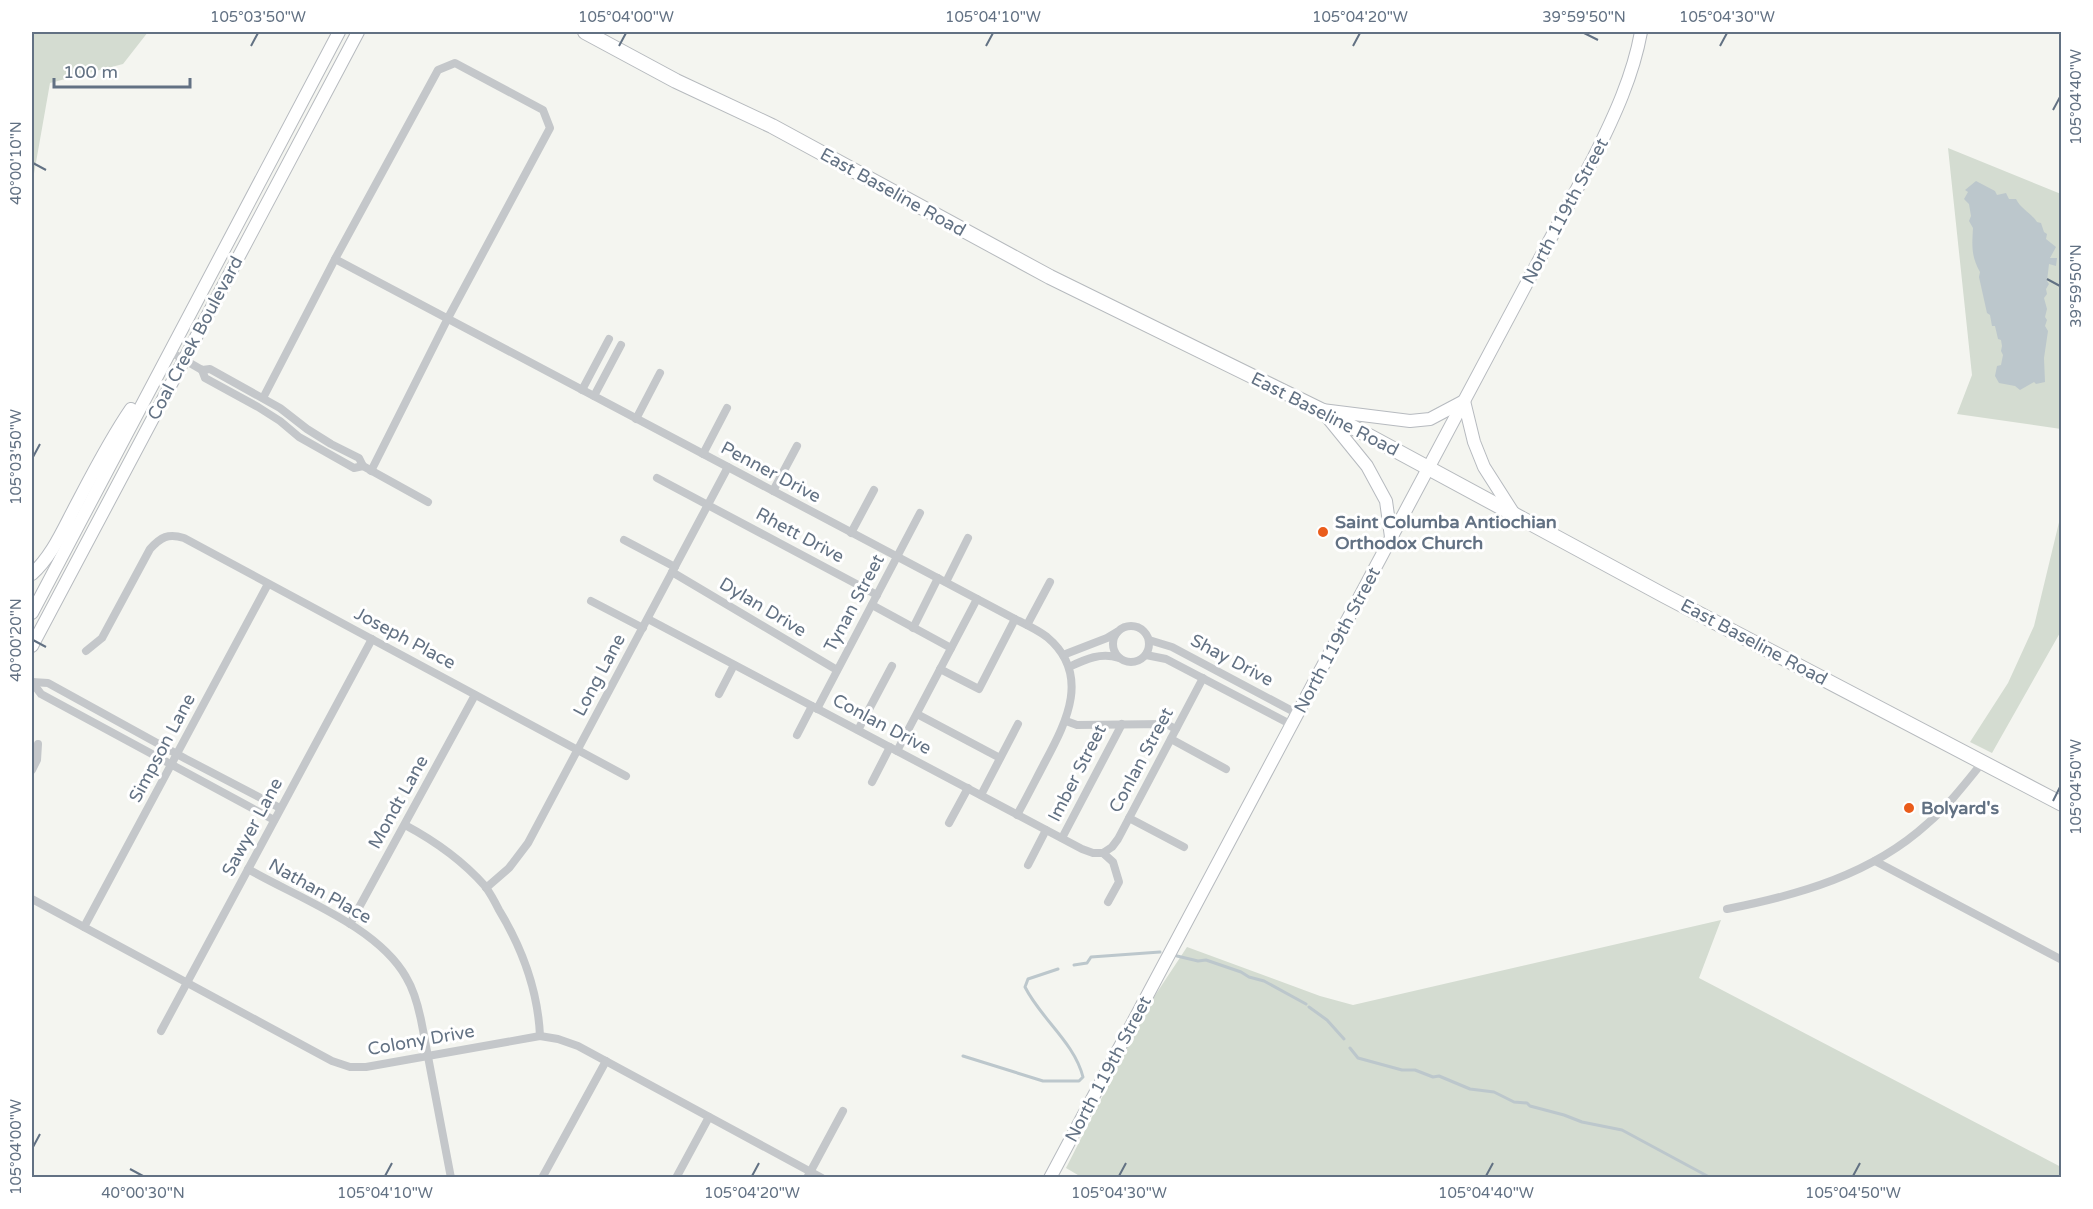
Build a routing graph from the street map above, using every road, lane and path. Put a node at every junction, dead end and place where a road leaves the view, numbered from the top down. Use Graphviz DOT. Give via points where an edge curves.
graph roads {
  1 [pos="339,32"];
  2 [pos="358,32"];
  3 [pos="585,32"];
  4 [pos="1641,32"];
  5 [pos="335,259"];
  6 [pos="448,318"];
  7 [pos="609,339"];
  8 [pos="621,345"];
  9 [pos="168,351"];
  10 [pos="183,360"];
  11 [pos="161,366"];
  12 [pos="202,370"];
  13 [pos="660,373"];
  14 [pos="582,390"];
  15 [pos="594,396"];
  16 [pos="263,398"];
  17 [pos="1464,401"];
  18 [pos="727,408"];
  19 [pos="1321,410"];
  20 [pos="636,419"];
  21 [pos="797,446"];
  22 [pos="703,454"];
  23 [pos="728,467"];
  24 [pos="1428,468"];
  25 [pos="367,469"];
  26 [pos="657,478"];
  27 [pos="874,490"];
  28 [pos="773,491"];
  29 [pos="428,502"];
  30 [pos="707,505"];
  31 [pos="920,513"];
  32 [pos="1514,514"];
  33 [pos="851,533"];
  34 [pos="968,538"];
  35 [pos="1391,538"];
  36 [pos="624,540"];
  37 [pos="897,557"];
  38 [pos="673,569"];
  39 [pos="32,574"];
  40 [pos="942,580"];
  41 [pos="1050,582"];
  42 [pos="268,584"];
  43 [pos="877,595"];
  44 [pos="977,599"];
  45 [pos="591,601"];
  46 [pos="872,605"];
  47 [pos="32,613"];
  48 [pos="648,619"];
  49 [pos="1015,619"];
  50 [pos="1027,625"];
  51 [pos="913,627"];
  52 [pos="643,628"];
  53 [pos="1117,632"];
  54 [pos="372,639"];
  55 [pos="1149,640"];
  56 [pos="32,645"];
  57 [pos="951,648"];
  58 [pos="86,651"];
  59 [pos="1062,655"];
  60 [pos="1146,655"];
  61 [pos="1120,658"];
  62 [pos="734,665"];
  63 [pos="892,666"];
  64 [pos="1069,667"];
  65 [pos="940,669"];
  66 [pos="837,670"];
  67 [pos="1203,678"];
  68 [pos="32,682"];
  69 [pos="719,694"];
  70 [pos="476,695"];
  71 [pos="815,707"];
  72 [pos="917,714"];
  73 [pos="1298,714"];
  74 [pos="1066,721"];
  75 [pos="1018,724"];
  76 [pos="1122,724"];
  77 [pos="1292,725"];
  78 [pos="1176,729"];
  79 [pos="858,730"];
  80 [pos="797,735"];
  81 [pos="1171,740"];
  82 [pos="38,744"];
  83 [pos="893,749"];
  84 [pos="578,751"];
  85 [pos="177,754"];
  86 [pos="1000,758"];
  87 [pos="1982,763"];
  88 [pos="172,765"];
  89 [pos="1226,769"];
  90 [pos="32,770"];
  91 [pos="626,776"];
  92 [pos="872,782"];
  93 [pos="968,788"];
  94 [pos="981,795"];
  95 [pos="2061,804"];
  96 [pos="280,808"];
  97 [pos="1017,815"];
  98 [pos="1130,818"];
  99 [pos="274,820"];
  100 [pos="949,823"];
  101 [pos="405,825"];
  102 [pos="1046,830"];
  103 [pos="1062,838"];
  104 [pos="1184,847"];
  105 [pos="1103,853"];
  106 [pos="1875,861"];
  107 [pos="1028,865"];
  108 [pos="248,869"];
  109 [pos="486,888"];
  110 [pos="32,899"];
  111 [pos="1108,902"];
  112 [pos="1727,909"];
  113 [pos="350,924"];
  114 [pos="84,927"];
  115 [pos="2061,960"];
  116 [pos="186,983"];
  117 [pos="161,1031"];
  118 [pos="540,1036"];
  119 [pos="428,1056"];
  120 [pos="606,1061"];
  121 [pos="843,1111"];
  122 [pos="709,1117"];
  123 [pos="809,1174"];
  124 [pos="451,1178"];
  125 [pos="542,1178"];
  126 [pos="676,1178"];
  127 [pos="822,1178"];
  128 [pos="1050,1178"];
  1 -- 9 [label="main road, Coal Creek Boulevard"];
  2 -- 10 [label="main road, Coal Creek Boulevard"];
  3 -- 19 [label="main road, East Baseline Road" via="800,141 1059,282"];
  4 -- 17 [label="main road, North 119th Street" via="1615,115"];
  5 -- 6 [label="street, Penner Drive"];
  5 -- 6 [label="street" via="438,70 455,63 543,110 549,128"];
  5 -- 16 [label="street"];
  6 -- 14 [label="street, Penner Drive"];
  6 -- 25 [label="street"];
  7 -- 14 [label="street"];
  8 -- 15 [label="street"];
  9 -- 10 [label="street"];
  9 -- 11 [label="main road, Coal Creek Boulevard"];
  10 -- 12 [label="street"];
  10 -- 56 [label="main road, Coal Creek Boulevard"];
  11 -- 39 [label="main road" via="117,429 54,548"];
  11 -- 47 [label="main road, Coal Creek Boulevard"];
  12 -- 16 [label="street" via="210,369"];
  12 -- 25 [label="street" via="206,378 266,411 299,437 354,468"];
  13 -- 20 [label="street"];
  14 -- 15 [label="street, Penner Drive"];
  15 -- 20 [label="street, Penner Drive"];
  16 -- 25 [label="street" via="359,458"];
  17 -- 19 [label="main road" via="1430,419"];
  17 -- 24 [label="main road, North 119th Street"];
  17 -- 32 [label="main road" via="1484,467"];
  18 -- 22 [label="street"];
  19 -- 24 [label="main road, East Baseline Road"];
  19 -- 35 [label="main road" via="1367,466 1386,501"];
  20 -- 22 [label="street, Penner Drive"];
  21 -- 28 [label="street"];
  22 -- 23 [label="street, Penner Drive"];
  23 -- 28 [label="street, Penner Drive"];
  23 -- 30 [label="street, Long Lane"];
  24 -- 32 [label="main road, East Baseline Road"];
  24 -- 35 [label="main road, North 119th Street"];
  25 -- 29 [label="street"];
  26 -- 30 [label="street, Rhett Drive"];
  27 -- 33 [label="street"];
  28 -- 33 [label="street, Penner Drive"];
  30 -- 38 [label="street, Long Lane"];
  30 -- 43 [label="street, Rhett Drive"];
  31 -- 37 [label="street, Tynan Street"];
  32 -- 87 [label="main road, East Baseline Road"];
  33 -- 37 [label="street, Penner Drive"];
  34 -- 40 [label="street"];
  35 -- 73 [label="main road, North 119th Street"];
  36 -- 38 [label="street, Dylan Drive"];
  37 -- 40 [label="street, Penner Drive"];
  37 -- 43 [label="street, Tynan Street"];
  38 -- 48 [label="street, Long Lane"];
  38 -- 66 [label="street, Dylan Drive"];
  40 -- 44 [label="street, Penner Drive"];
  40 -- 51 [label="street"];
  41 -- 50 [label="street"];
  42 -- 54 [label="street, Joseph Place"];
  42 -- 58 [label="street, Joseph Place" via="184,538 167,535 150,549 102,638"];
  42 -- 85 [label="street, Simpson Lane"];
  43 -- 46 [label="street, Tynan Street"];
  44 -- 49 [label="street, Penner Drive"];
  44 -- 57 [label="street"];
  45 -- 52 [label="street"];
  46 -- 51 [label="street"];
  46 -- 66 [label="street, Tynan Street"];
  48 -- 52 [label="street, Long Lane"];
  48 -- 62 [label="street, Conlan Drive"];
  49 -- 50 [label="street, Penner Drive"];
  49 -- 65 [label="street" via="979,689"];
  50 -- 59 [label="street, Penner Drive" via="1047,638"];
  51 -- 57 [label="street"];
  52 -- 84 [label="street, Long Lane"];
  53 -- 55 [label="street, Shay Drive" via="1127,626 1138,627"];
  53 -- 59 [label="street, Shay Drive"];
  53 -- 61 [label="street" via="1113,648"];
  54 -- 70 [label="street, Joseph Place"];
  54 -- 96 [label="street, Sawyer Lane"];
  55 -- 60 [label="street"];
  55 -- 73 [label="street, Shay Drive" via="1172,647"];
  57 -- 65 [label="street"];
  59 -- 64 [label="street, Penner Drive"];
  60 -- 61 [label="street, Shay Drive" via="1130,662"];
  60 -- 67 [label="street, Shay Drive" via="1166,659"];
  61 -- 64 [label="street, Shay Drive" via="1109,654 1095,656"];
  62 -- 69 [label="street"];
  62 -- 71 [label="street, Conlan Drive"];
  63 -- 79 [label="street"];
  64 -- 74 [label="street" via="1072,699"];
  65 -- 72 [label="street"];
  66 -- 71 [label="street, Tynan Street"];
  67 -- 77 [label="street, Shay Drive"];
  67 -- 78 [label="street, Conlan Street"];
  68 -- 85 [label="street" via="48,683"];
  68 -- 88 [label="street" via="41,694"];
  70 -- 84 [label="street, Joseph Place"];
  70 -- 101 [label="street, Mondt Lane"];
  71 -- 79 [label="street, Conlan Drive"];
  71 -- 80 [label="street, Tynan Street"];
  72 -- 83 [label="street"];
  72 -- 86 [label="street"];
  73 -- 77 [label="main road, North 119th Street"];
  74 -- 76 [label="street" via="1077,725"];
  74 -- 97 [label="street"];
  75 -- 86 [label="street"];
  76 -- 78 [label="street" via="1166,724"];
  76 -- 103 [label="street, Imber Street"];
  77 -- 128 [label="main road, North 119th Street"];
  78 -- 81 [label="street, Conlan Street"];
  79 -- 83 [label="street, Conlan Drive"];
  81 -- 89 [label="street"];
  81 -- 98 [label="street, Conlan Street"];
  82 -- 90 [label="street"];
  83 -- 92 [label="street"];
  83 -- 93 [label="street, Conlan Drive"];
  84 -- 91 [label="street, Joseph Place"];
  84 -- 109 [label="street, Long Lane" via="528,843 509,868"];
  85 -- 88 [label="street, Simpson Lane"];
  85 -- 96 [label="street"];
  86 -- 94 [label="street"];
  87 -- 95 [label="main road, East Baseline Road"];
  87 -- 106 [label="street" via="1929,823"];
  88 -- 99 [label="street"];
  88 -- 114 [label="street, Simpson Lane"];
  93 -- 94 [label="street, Conlan Drive"];
  93 -- 100 [label="street"];
  94 -- 97 [label="street, Conlan Drive"];
  96 -- 99 [label="street, Sawyer Lane"];
  97 -- 102 [label="street, Conlan Drive"];
  98 -- 104 [label="street"];
  98 -- 105 [label="street, Conlan Street" via="1112,847"];
  99 -- 108 [label="street, Sawyer Lane"];
  101 -- 109 [label="street" via="436,842"];
  101 -- 113 [label="street, Mondt Lane"];
  102 -- 103 [label="street, Conlan Drive"];
  102 -- 107 [label="street"];
  103 -- 105 [label="street, Conlan Drive" via="1093,853"];
  105 -- 111 [label="street" via="1113,862 1119,882"];
  106 -- 112 [label="street" via="1825,883"];
  106 -- 115 [label="street"];
  108 -- 113 [label="street, Nathan Place"];
  108 -- 116 [label="street, Sawyer Lane"];
  109 -- 118 [label="street" via="523,956 532,983"];
  110 -- 114 [label="street, Colony Drive"];
  113 -- 119 [label="street, Nathan Place" via="391,956 406,977 417,1000"];
  114 -- 116 [label="street, Colony Drive"];
  116 -- 117 [label="street, Sawyer Lane"];
  116 -- 119 [label="street, Colony Drive" via="350,1067"];
  118 -- 119 [label="street, Colony Drive"];
  118 -- 120 [label="street, Colony Drive" via="578,1046"];
  119 -- 124 [label="street, Nathan Place"];
  120 -- 122 [label="street, Colony Drive"];
  120 -- 125 [label="street"];
  121 -- 123 [label="street"];
  122 -- 123 [label="street, Colony Drive"];
  122 -- 126 [label="street"];
  123 -- 127 [label="street, Colony Drive"];
}
